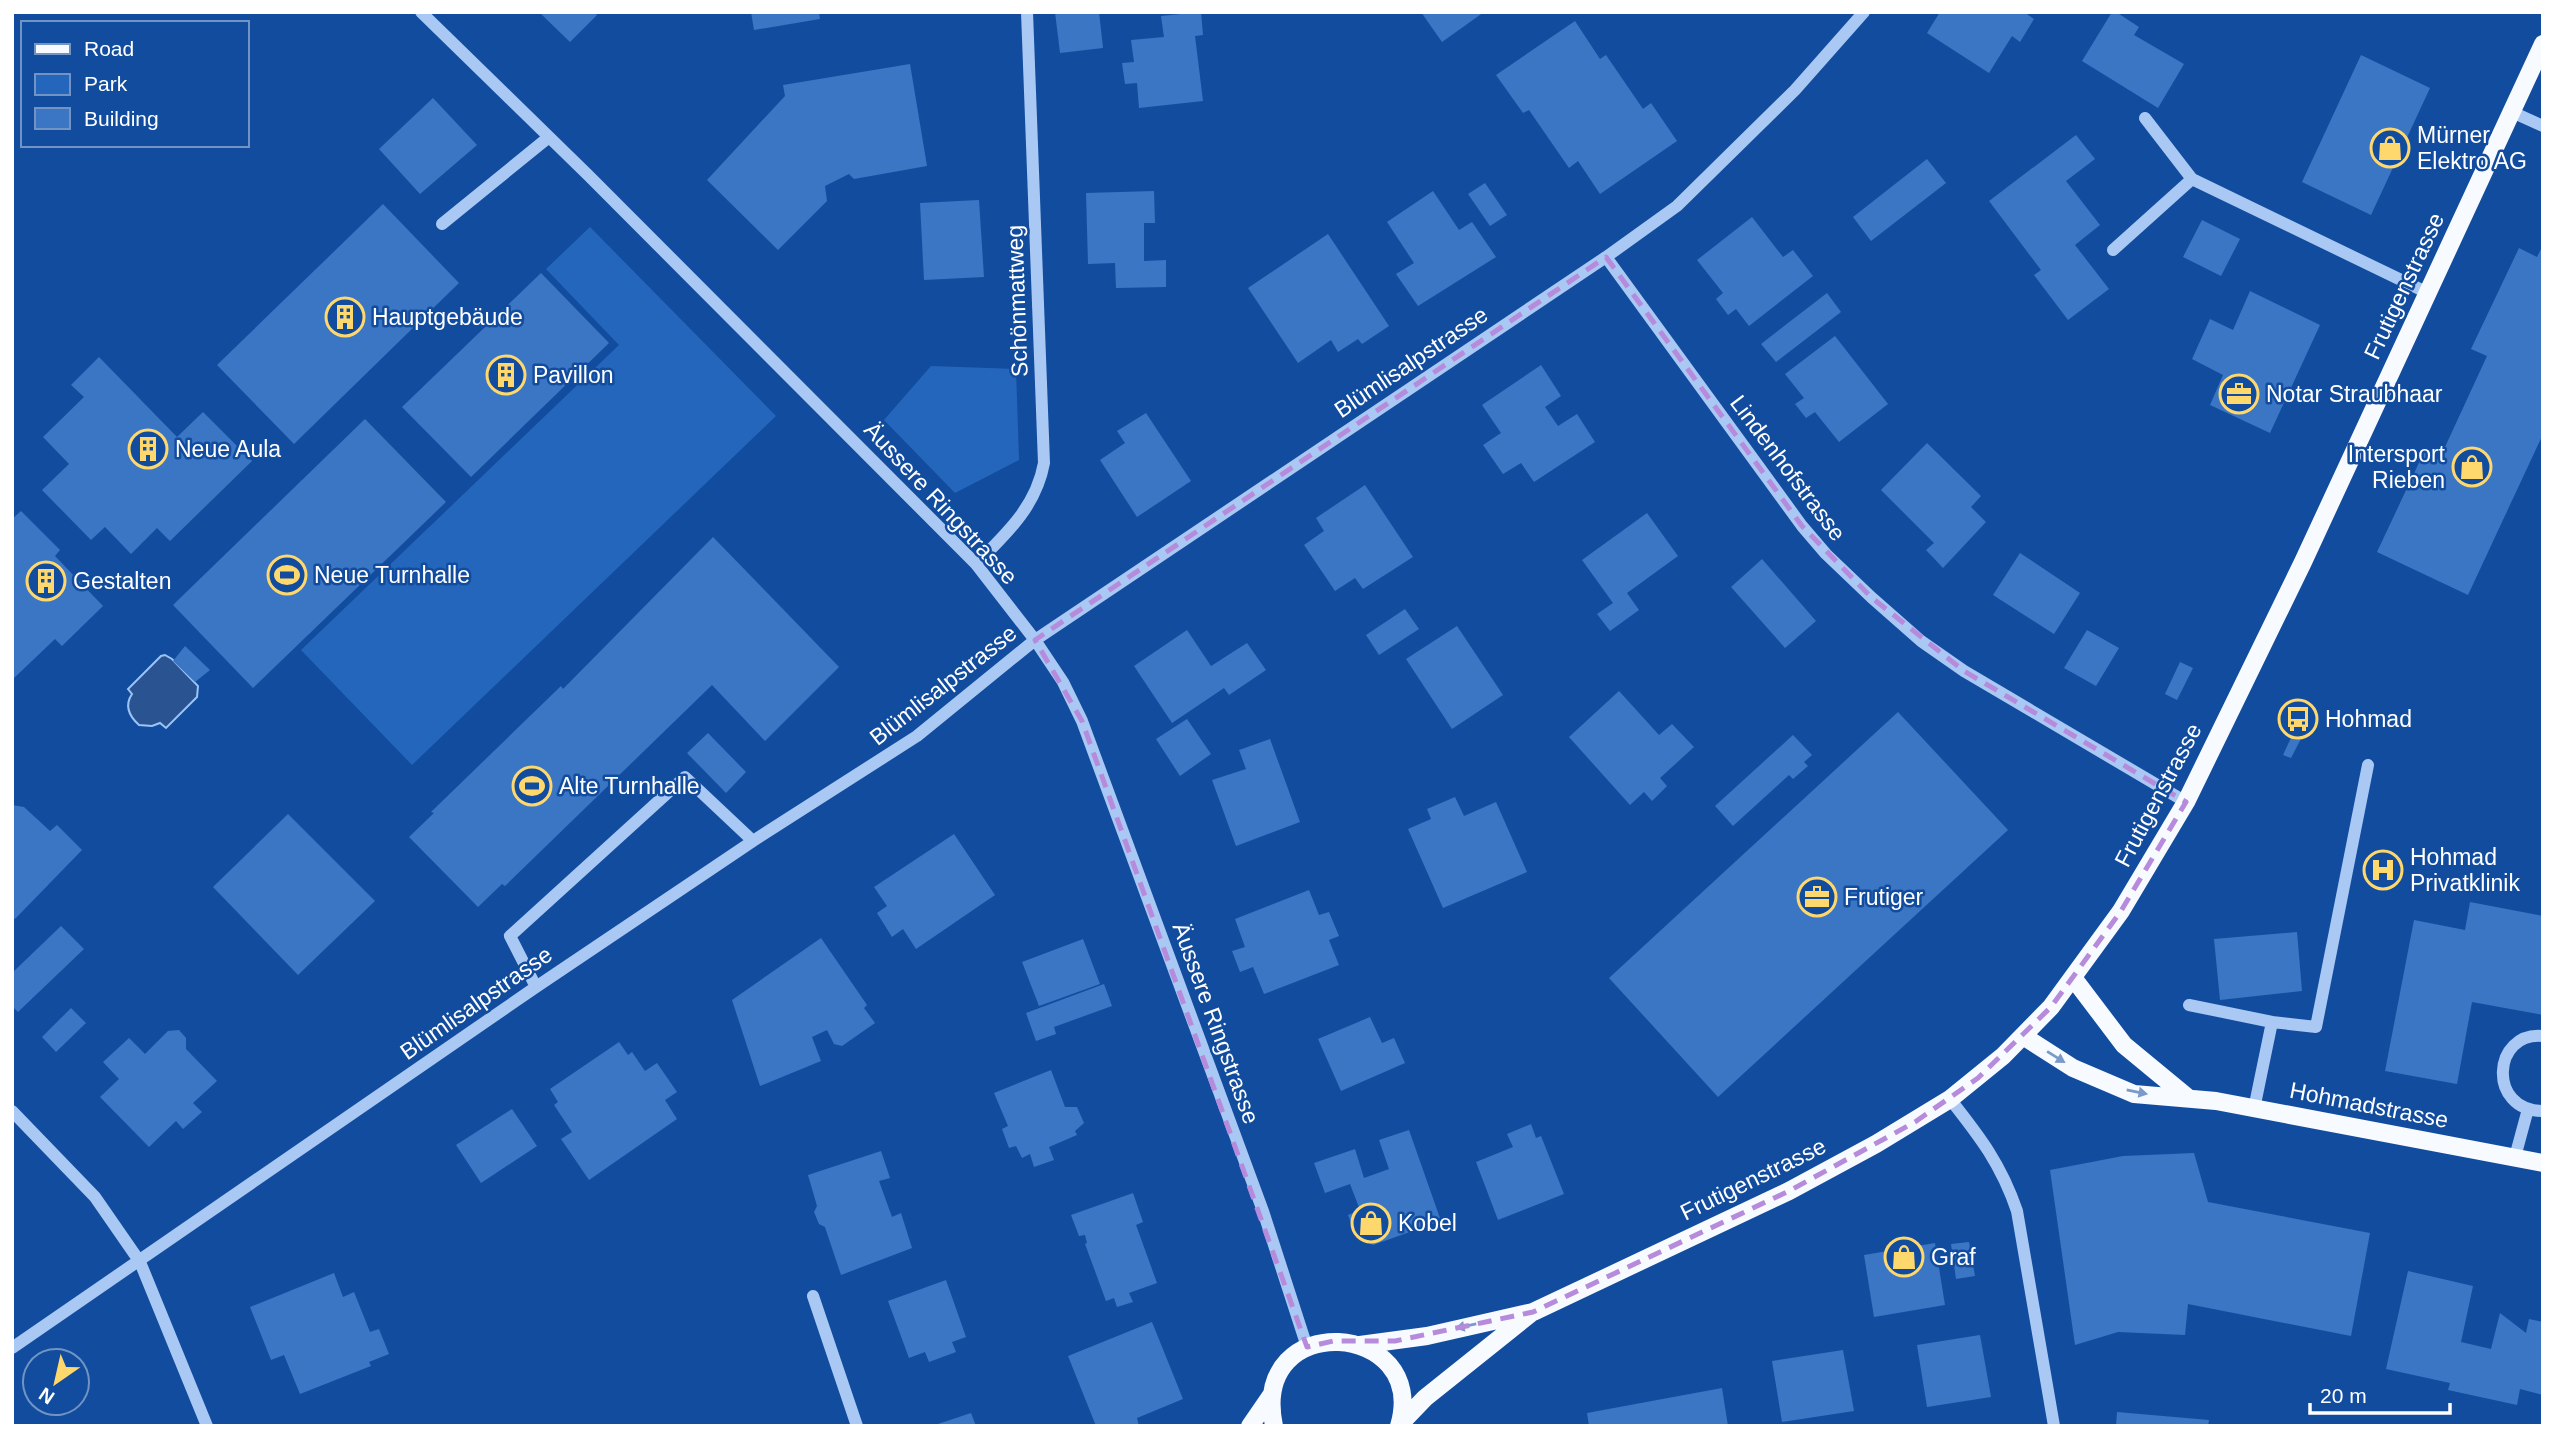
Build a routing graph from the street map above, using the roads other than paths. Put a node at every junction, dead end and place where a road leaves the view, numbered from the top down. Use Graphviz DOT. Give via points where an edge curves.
graph roads {
  1 [pos="422,12"];
  2 [pos="1027,12"];
  3 [pos="1864,12"];
  4 [pos="2543,44"];
  5 [pos="2512,113"];
  6 [pos="2146,118"];
  7 [pos="2543,126"];
  8 [pos="549,137"];
  9 [pos="2192,178"];
  10 [pos="442,225"];
  11 [pos="2113,250"];
  12 [pos="1606,257"];
  13 [pos="2428,293"];
  14 [pos="976,564"];
  15 [pos="1035,640"];
  16 [pos="2368,765"];
  17 [pos="2186,802"];
  18 [pos="753,841"];
  19 [pos="2074,979"];
  20 [pos="536,987"];
  21 [pos="2189,1005"];
  22 [pos="2272,1022"];
  23 [pos="2023,1036"];
  24 [pos="2543,1036"];
  25 [pos="2187,1097"];
  26 [pos="1950,1099"];
  27 [pos="2254,1109"];
  28 [pos="2528,1109"];
  29 [pos="12,1111"];
  30 [pos="2543,1111"];
  31 [pos="2515,1157"];
  32 [pos="2543,1163"];
  33 [pos="140,1262"];
  34 [pos="813,1296"];
  35 [pos="1532,1312"];
  36 [pos="1360,1345"];
  37 [pos="1307,1347"];
  38 [pos="12,1348"];
  39 [pos="1272,1394"];
  40 [pos="1400,1424"];
  41 [pos="207,1426"];
  42 [pos="858,1426"];
  43 [pos="1250,1426"];
  44 [pos="1274,1426"];
  45 [pos="2054,1426"];
  1 -- 8 [label="street, Äussere Ringstrasse"];
  2 -- 14 [label="street, Schönmattweg" via="1044,463 1041,481 1018,521"];
  3 -- 12 [label="street, Blümlisalpstrasse" via="1795,90 1676,206"];
  4 -- 5 [label="main road, Frutigenstrasse"];
  5 -- 7 [label="street"];
  5 -- 13 [label="main road, Frutigenstrasse"];
  6 -- 9 [label="street"];
  8 -- 10 [label="street"];
  8 -- 14 [label="street, Äussere Ringstrasse"];
  9 -- 11 [label="street"];
  9 -- 13 [label="street"];
  12 -- 15 [label="street, Blümlisalpstrasse"];
  12 -- 17 [label="street, Lindenhofstrasse" via="1802,526 1871,597 1964,671"];
  13 -- 17 [label="main road, Frutigenstrasse"];
  14 -- 15 [label="street, Äussere Ringstrasse"];
  15 -- 18 [label="street, Blümlisalpstrasse" via="917,736"];
  15 -- 37 [label="street, Äussere Ringstrasse" via="1082,721 1263,1211"];
  16 -- 22 [label="street" via="2315,1027"];
  17 -- 19 [label="main road, Frutigenstrasse"];
  18 -- 20 [label="street, Blümlisalpstrasse"];
  18 -- 20 [label="street" via="685,776 510,936"];
  19 -- 23 [label="main road, Frutigenstrasse"];
  19 -- 25 [label="main road, Hohmadstrasse" via="2124,1045"];
  20 -- 33 [label="street, Blümlisalpstrasse"];
  21 -- 22 [label="street"];
  22 -- 27 [label="street"];
  23 -- 25 [label="main road, Hohmadstrasse, one-way" via="2073,1068 2134,1094"];
  23 -- 26 [label="main road, Frutigenstrasse"];
  24 -- 28 [label="street" via="2514,1045 2502,1068 2508,1094"];
  25 -- 27 [label="main road, Hohmadstrasse"];
  26 -- 35 [label="main road, Frutigenstrasse" via="1790,1191"];
  26 -- 45 [label="street" via="1991,1152 2017,1211"];
  27 -- 31 [label="main road, Hohmadstrasse"];
  28 -- 30 [label="street"];
  28 -- 31 [label="street"];
  29 -- 33 [label="street" via="95,1197"];
  31 -- 32 [label="main road, Hohmadstrasse"];
  33 -- 38 [label="street, Blümlisalpstrasse"];
  33 -- 41 [label="street"];
  34 -- 42 [label="street"];
  35 -- 36 [label="main road, Frutigenstrasse, one-way" via="1427,1336"];
  35 -- 40 [label="main road, Frutigenstrasse"];
  36 -- 37 [label="main road, Frutigenstrasse" via="1333,1340"];
  36 -- 40 [label="main road" via="1386,1362 1395,1376 1403,1406"];
  37 -- 39 [label="main road" via="1284,1366"];
  39 -- 43 [label="main road"];
  39 -- 44 [label="main road"];
}
